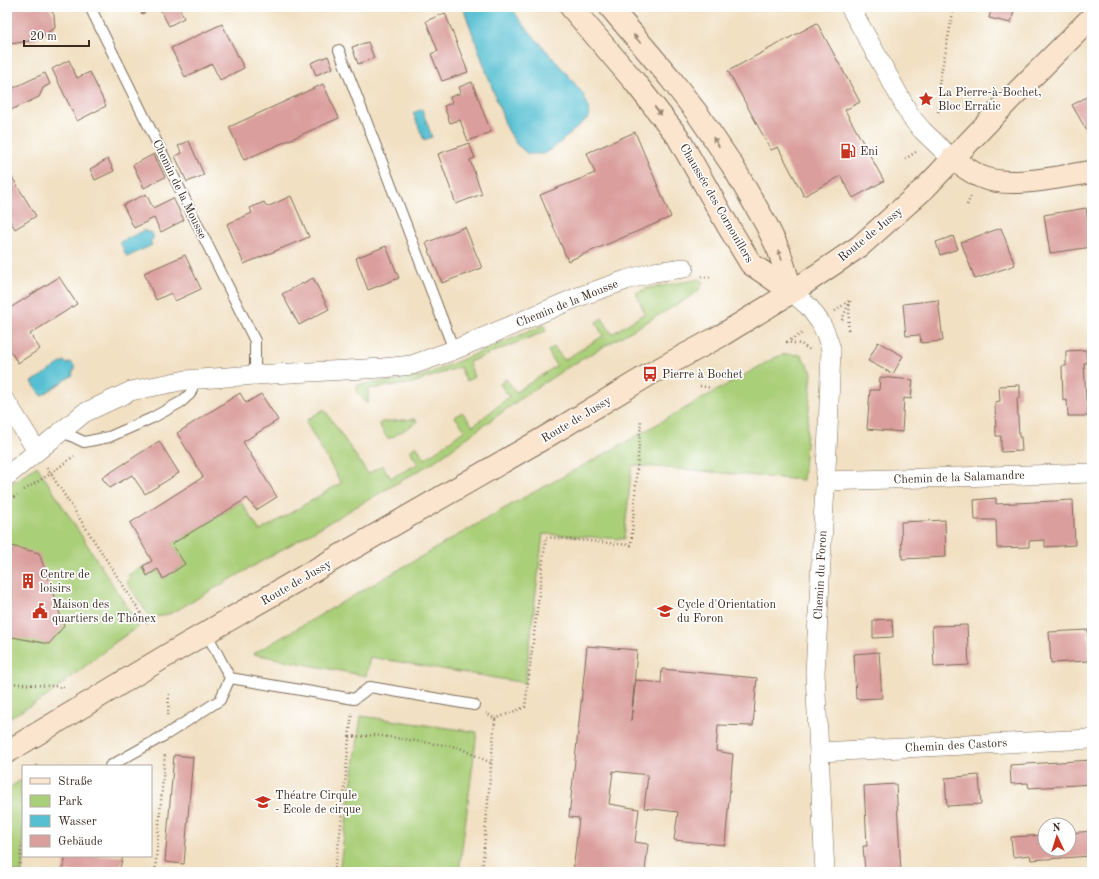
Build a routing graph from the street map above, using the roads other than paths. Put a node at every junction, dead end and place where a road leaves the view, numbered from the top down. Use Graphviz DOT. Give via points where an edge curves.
graph roads {
  1 [pos="90,7"];
  2 [pos="571,7"];
  3 [pos="610,7"];
  4 [pos="850,7"];
  5 [pos="1092,17"];
  6 [pos="339,50"];
  7 [pos="952,160"];
  8 [pos="1092,172"];
  9 [pos="684,268"];
  10 [pos="792,292"];
  11 [pos="454,350"];
  12 [pos="255,375"];
  13 [pos="193,380"];
  14 [pos="7,403"];
  15 [pos="61,431"];
  16 [pos="37,451"];
  17 [pos="1092,473"];
  18 [pos="7,476"];
  19 [pos="825,481"];
  20 [pos="207,634"];
  21 [pos="230,678"];
  22 [pos="474,705"];
  23 [pos="1092,739"];
  24 [pos="7,752"];
  25 [pos="819,752"];
  26 [pos="112,765"];
  27 [pos="825,872"];
  1 -- 12 [label="lane, Chemin de la Mousse" via="255,341"];
  2 -- 10 [label="main road, Chaussée des Cornouillers, one-way" via="678,137 752,264"];
  10 -- 3 [label="main road, one-way" via="779,251 732,165 670,78"];
  4 -- 7 [label="street" via="911,117"];
  5 -- 7 [label="main road, Route de Jussy"];
  6 -- 11 [label="lane"];
  7 -- 8 [label="main road" via="979,176 992,180 1044,180"];
  7 -- 10 [label="main road, Route de Jussy" via="860,246"];
  9 -- 11 [label="street, Chemin de la Mousse" via="654,272 578,297"];
  10 -- 19 [label="street, Chemin du Foron" via="809,307 820,322 831,349"];
  10 -- 20 [label="main road, Route de Jussy"];
  11 -- 12 [label="street, Chemin de la Mousse" via="412,365"];
  12 -- 13 [label="street, Chemin de la Mousse"];
  13 -- 15 [label="street, Chemin de la Mousse" via="131,391 84,413"];
  13 -- 15 [label="lane" via="190,394 181,402 109,437 84,442"];
  14 -- 16 [label="street"];
  15 -- 16 [label="street, Chemin de la Mousse"];
  16 -- 18 [label="street, Chemin de la Mousse"];
  17 -- 19 [label="street, Chemin de la Salamandre"];
  19 -- 25 [label="street, Chemin du Foron" via="815,673"];
  20 -- 21 [label="lane"];
  20 -- 24 [label="main road, Route de Jussy"];
  21 -- 22 [label="lane" via="354,699 370,687"];
  21 -- 26 [label="lane" via="220,700"];
  23 -- 25 [label="street, Chemin des Castors"];
  25 -- 27 [label="street, Chemin du Foron"];
}
